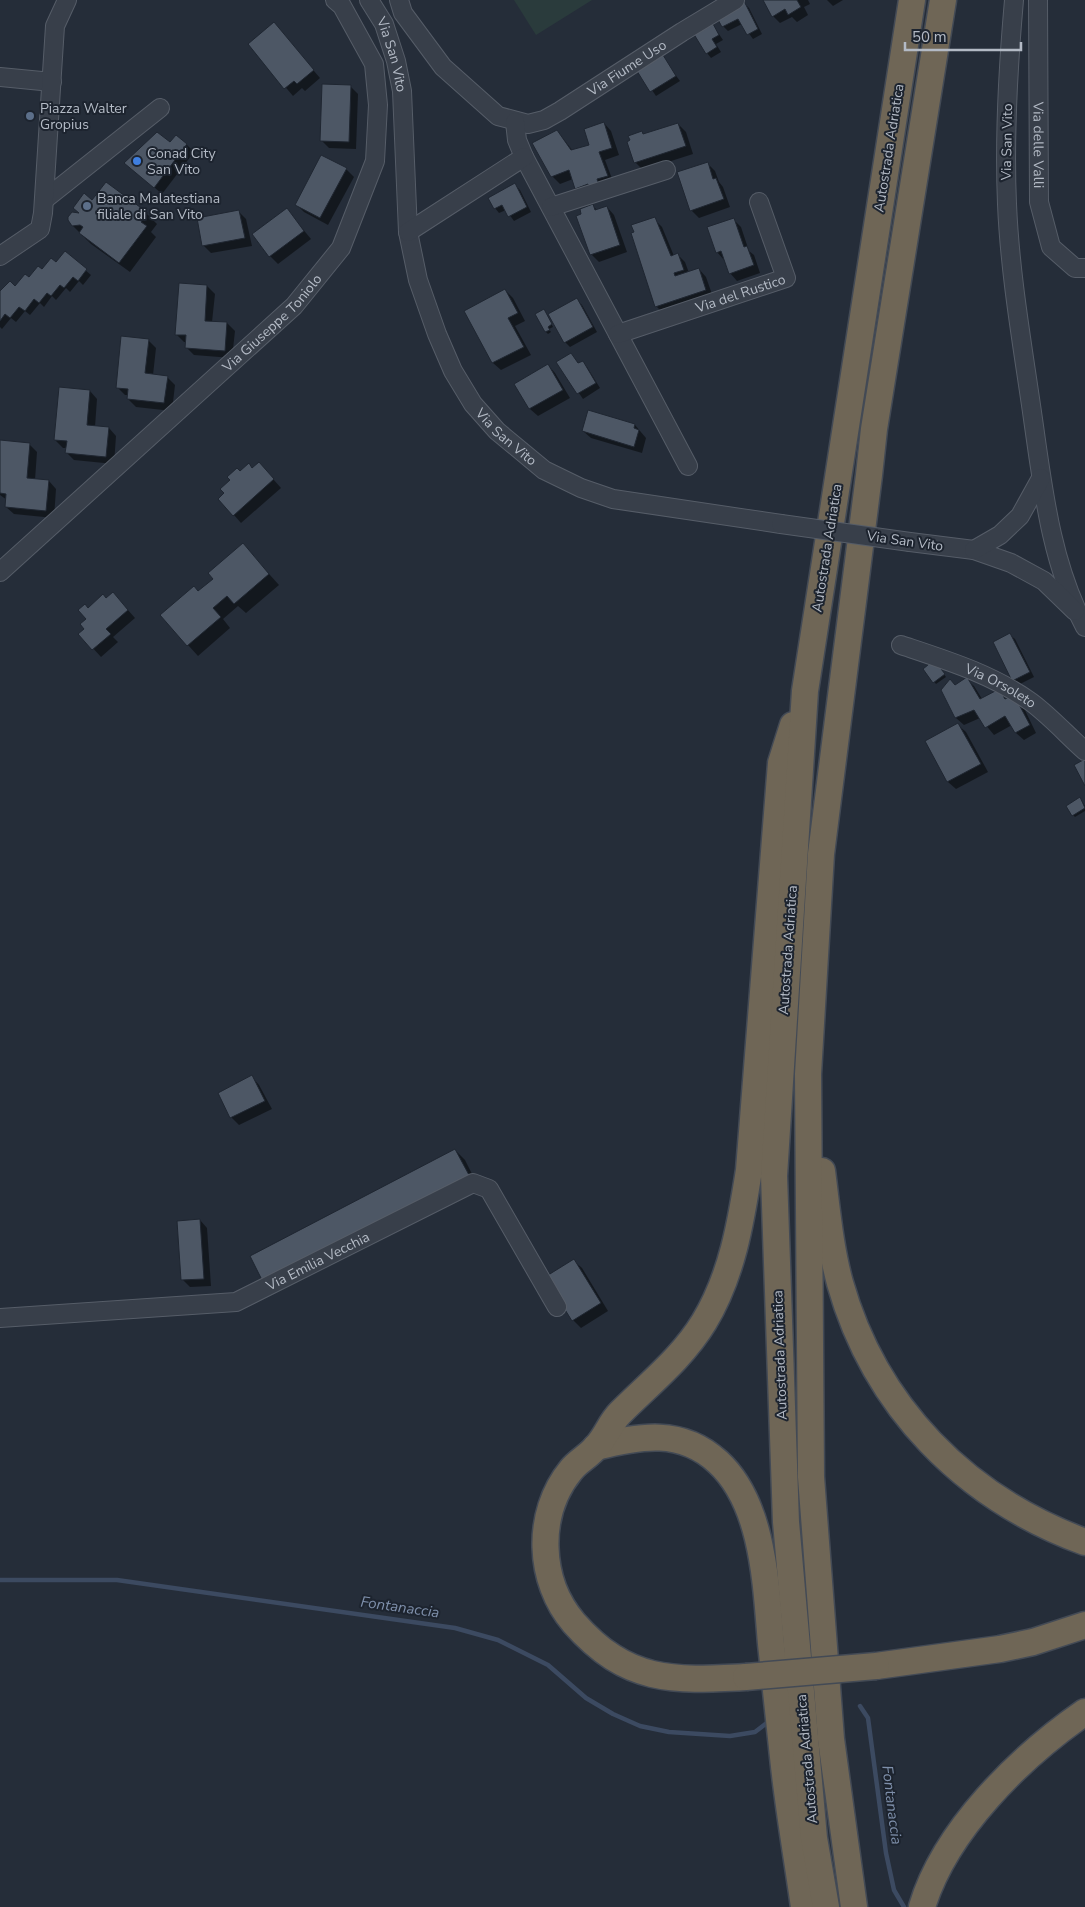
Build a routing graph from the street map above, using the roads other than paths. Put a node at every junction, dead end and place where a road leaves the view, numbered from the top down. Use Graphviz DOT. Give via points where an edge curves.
graph roads {
  1 [pos="67,0"];
  2 [pos="335,0"];
  3 [pos="369,0"];
  4 [pos="399,0"];
  5 [pos="408,0"];
  6 [pos="735,0"];
  7 [pos="912,0"];
  8 [pos="943,0"];
  9 [pos="1014,0"];
  10 [pos="1038,0"];
  11 [pos="418,34"];
  12 [pos="0,77"];
  13 [pos="52,82"];
  14 [pos="160,108"];
  15 [pos="515,122"];
  16 [pos="524,157"];
  17 [pos="666,170"];
  18 [pos="44,200"];
  19 [pos="759,202"];
  20 [pos="551,206"];
  21 [pos="408,232"];
  22 [pos="0,256"];
  23 [pos="1085,268"];
  24 [pos="618,334"];
  25 [pos="688,466"];
  26 [pos="1041,478"];
  27 [pos="974,550"];
  28 [pos="0,572"];
  29 [pos="1082,621"];
  30 [pos="901,645"];
  31 [pos="804,691"];
  32 [pos="1085,751"];
  33 [pos="808,1074"];
  34 [pos="557,1307"];
  35 [pos="0,1318"];
  36 [pos="596,1447"];
  37 [pos="1085,1542"];
  38 [pos="1085,1625"];
  39 [pos="1085,1712"];
  40 [pos="804,1907"];
  41 [pos="826,1907"];
  42 [pos="854,1907"];
  43 [pos="922,1907"];
  1 -- 13 [label="street" via="55,26"];
  2 -- 28 [label="street, Via Giuseppe Toniolo" via="342,6 374,64 378,105 375,161 341,248 294,306"];
  3 -- 21 [label="street, Via San Vito" via="384,24 402,91"];
  4 -- 11 [label="street" via="403,13"];
  5 -- 11 [label="street"];
  6 -- 15 [label="street, Via Fiume Uso" via="544,120 528,124"];
  7 -- 31 [label="highway, Autostrada Adriatica"];
  8 -- 33 [label="highway, Autostrada Adriatica" via="873,438 821,854"];
  9 -- 26 [label="street, Via San Vito" via="1006,133 1007,205 1014,288"];
  10 -- 23 [label="street, Via delle Valli" via="1040,202 1051,247 1075,268"];
  11 -- 15 [label="street" via="443,66 476,97 498,116"];
  12 -- 13 [label="street"];
  13 -- 18 [label="street"];
  14 -- 18 [label="street"];
  15 -- 16 [label="street" via="516,140"];
  16 -- 20 [label="street"];
  16 -- 21 [label="street"];
  17 -- 20 [label="street"];
  18 -- 22 [label="street" via="40,230"];
  19 -- 24 [label="street, Via del Rustico" via="786,278"];
  20 -- 24 [label="street"];
  21 -- 27 [label="street, Via San Vito, bridge" via="418,280 453,371 474,404 497,431 544,470 580,488 613,499"];
  24 -- 25 [label="street"];
  26 -- 27 [label="street" via="1020,516 1000,535"];
  26 -- 29 [label="street" via="1059,559"];
  27 -- 29 [label="street" via="1012,563 1044,581"];
  30 -- 32 [label="street, Via Orsoleto" via="995,680 1032,702"];
  31 -- 36 [label="highway" via="781,763 749,1170 735,1243 720,1290 697,1332 668,1369 618,1415"];
  31 -- 41 [label="highway, Autostrada Adriatica" via="774,1176 786,1522 814,1838"];
  33 -- 37 [label="highway" via="839,1281 853,1322 892,1397 933,1447 960,1471 1028,1517"];
  33 -- 42 [label="highway, Autostrada Adriatica" via="811,1477 831,1739"];
  34 -- 35 [label="street, Via Emilia Vecchia" via="489,1189 473,1183 236,1302"];
  36 -- 38 [label="highway, bridge" via="560,1485 550,1510 544,1550 554,1590 576,1625 608,1655 639,1670 675,1679 746,1677 876,1666 1000,1649"];
  36 -- 40 [label="highway" via="638,1438 681,1441 718,1462 744,1499 763,1565 783,1759"];
  39 -- 43 [label="highway" via="1034,1751 1006,1778 958,1835 933,1878"];
}
